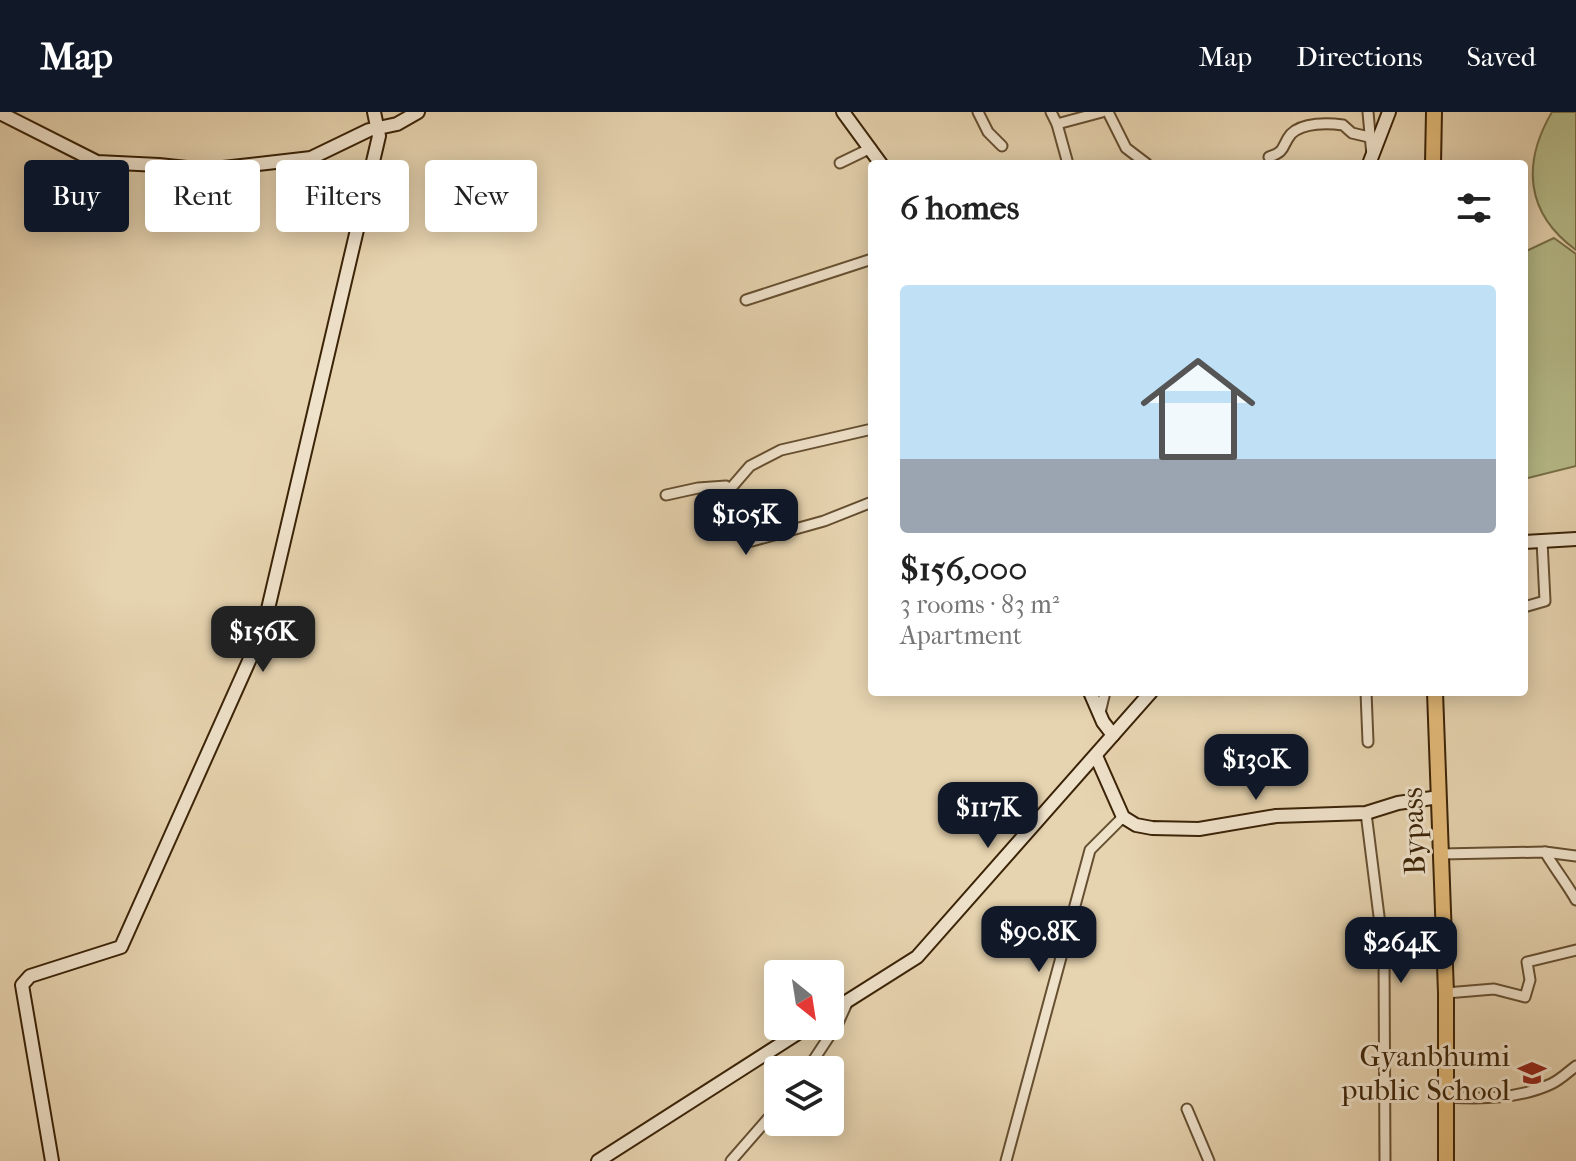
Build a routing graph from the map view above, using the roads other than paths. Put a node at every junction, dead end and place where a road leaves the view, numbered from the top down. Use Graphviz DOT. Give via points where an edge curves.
graph roads {
  1 [pos="374,112"];
  2 [pos="418,112"];
  3 [pos="843,112"];
  4 [pos="978,112"];
  5 [pos="1051,112"];
  6 [pos="1105,112"];
  7 [pos="1368,112"];
  8 [pos="1389,112"];
  9 [pos="1434,112"];
  10 [pos="0,113"];
  11 [pos="1071,116"];
  12 [pos="1057,124"];
  13 [pos="378,129"];
  14 [pos="1369,137"];
  15 [pos="1002,146"];
  16 [pos="871,148"];
  17 [pos="1269,157"];
  18 [pos="878,160"];
  19 [pos="1067,160"];
  20 [pos="1140,160"];
  21 [pos="1370,160"];
  22 [pos="1433,160"];
  23 [pos="840,163"];
  24 [pos="868,260"];
  25 [pos="746,300"];
  26 [pos="868,430"];
  27 [pos="731,488"];
  28 [pos="666,495"];
  29 [pos="868,504"];
  30 [pos="1576,539"];
  31 [pos="1542,541"];
  32 [pos="1528,542"];
  33 [pos="1528,606"];
  34 [pos="1092,696"];
  35 [pos="1104,696"];
  36 [pos="1147,696"];
  37 [pos="1366,696"];
  38 [pos="1435,696"];
  39 [pos="1100,713"];
  40 [pos="1113,735"];
  41 [pos="1368,742"];
  42 [pos="1096,756"];
  43 [pos="1439,797"];
  44 [pos="1366,813"];
  45 [pos="1123,817"];
  46 [pos="1545,852"];
  47 [pos="1441,854"];
  48 [pos="1576,856"];
  49 [pos="1576,900"];
  50 [pos="1576,950"];
  51 [pos="1446,993"];
  52 [pos="848,1001"];
  53 [pos="844,1003"];
  54 [pos="787,1040"];
  55 [pos="816,1056"];
  56 [pos="1576,1066"];
  57 [pos="1446,1097"];
  58 [pos="1187,1109"];
  59 [pos="764,1123"];
  60 [pos="52,1161"];
  61 [pos="598,1161"];
  62 [pos="731,1161"];
  63 [pos="1006,1161"];
  64 [pos="1209,1161"];
  65 [pos="1385,1161"];
  66 [pos="1446,1161"];
  1 -- 13 [label="street"];
  2 -- 13 [label="street"];
  3 -- 16 [label="street"];
  4 -- 15 [label="street"];
  5 -- 12 [label="street"];
  6 -- 11 [label="street"];
  6 -- 20 [label="street" via="1126,148"];
  7 -- 14 [label="street"];
  8 -- 21 [label="street"];
  9 -- 22 [label="main road"];
  10 -- 13 [label="street" via="97,162 205,170 311,158"];
  11 -- 12 [label="street"];
  12 -- 19 [label="street"];
  13 -- 60 [label="street" via="268,609 253,652 121,947 30,976 22,985"];
  14 -- 17 [label="street" via="1343,125 1320,124 1297,131 1284,150"];
  14 -- 21 [label="street"];
  16 -- 18 [label="street"];
  16 -- 23 [label="street"];
  24 -- 25 [label="street"];
  26 -- 27 [label="street" via="781,450 750,466"];
  27 -- 28 [label="street"];
  27 -- 29 [label="street" via="738,534 752,541"];
  30 -- 31 [label="street"];
  31 -- 32 [label="street"];
  31 -- 33 [label="street" via="1545,601"];
  34 -- 39 [label="street"];
  35 -- 39 [label="street"];
  36 -- 40 [label="street"];
  37 -- 41 [label="street"];
  38 -- 43 [label="main road, Bypass"];
  39 -- 40 [label="street"];
  40 -- 42 [label="street"];
  42 -- 45 [label="street"];
  42 -- 52 [label="street" via="917,957"];
  43 -- 44 [label="street"];
  43 -- 47 [label="main road, Bypass"];
  44 -- 45 [label="street" via="1276,816 1199,829 1152,828"];
  44 -- 65 [label="street" via="1384,956"];
  45 -- 63 [label="street" via="1090,850"];
  46 -- 47 [label="street"];
  46 -- 48 [label="street"];
  46 -- 49 [label="street"];
  47 -- 51 [label="main road, Bypass"];
  50 -- 51 [label="street" via="1527,962 1530,980 1525,997 1494,989"];
  51 -- 57 [label="main road, Bypass"];
  52 -- 53 [label="street"];
  52 -- 55 [label="street"];
  54 -- 61 [label="street"];
  56 -- 57 [label="street" via="1553,1084 1514,1095"];
  57 -- 66 [label="main road, Bypass"];
  58 -- 64 [label="street"];
  59 -- 62 [label="street"];
}
